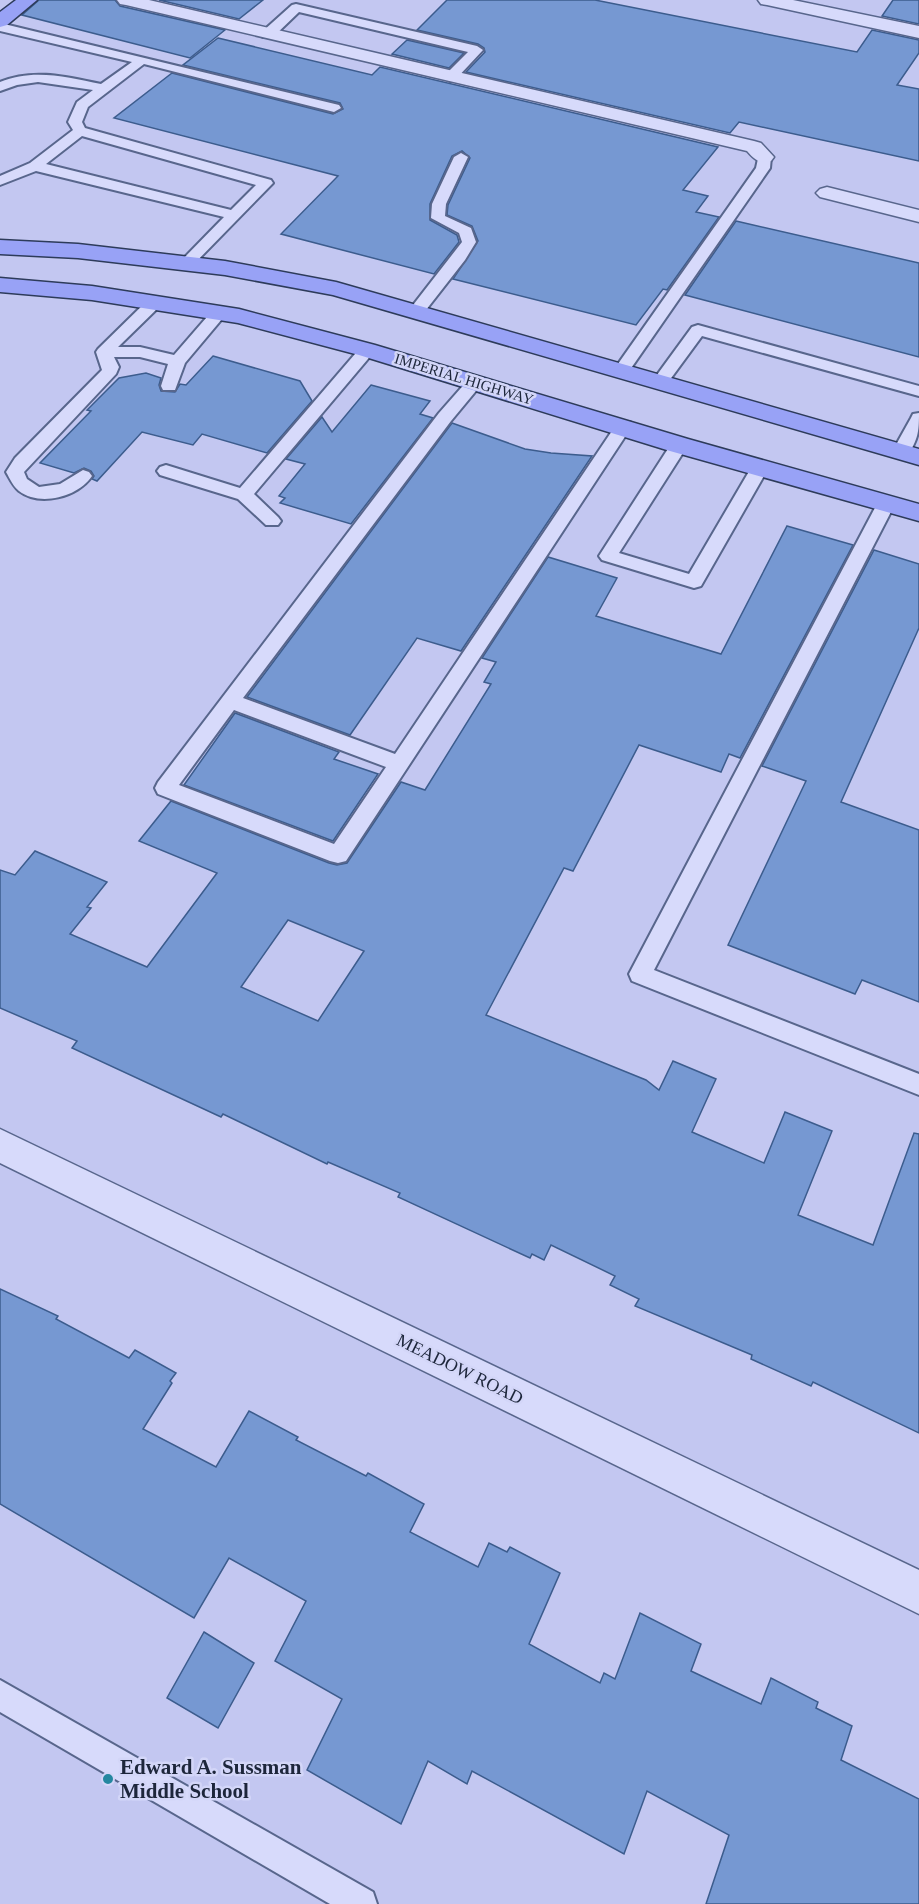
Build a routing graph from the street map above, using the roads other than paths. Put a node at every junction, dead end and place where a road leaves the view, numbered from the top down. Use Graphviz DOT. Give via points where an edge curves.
graph roads {
  1 [pos="28,0"];
  2 [pos="126,0"];
  3 [pos="767,0"];
  4 [pos="0,21"];
  5 [pos="0,27"];
  6 [pos="919,32"];
  7 [pos="268,34"];
  8 [pos="142,60"];
  9 [pos="450,77"];
  10 [pos="0,87"];
  11 [pos="104,89"];
  12 [pos="334,108"];
  13 [pos="80,131"];
  14 [pos="461,157"];
  15 [pos="764,157"];
  16 [pos="35,166"];
  17 [pos="0,181"];
  18 [pos="827,194"];
  19 [pos="235,215"];
  20 [pos="919,216"];
  21 [pos="0,247"];
  22 [pos="186,264"];
  23 [pos="0,285"];
  24 [pos="155,302"];
  25 [pos="417,312"];
  26 [pos="219,313"];
  27 [pos="367,350"];
  28 [pos="104,352"];
  29 [pos="177,362"];
  30 [pos="621,371"];
  31 [pos="474,382"];
  32 [pos="660,382"];
  33 [pos="169,386"];
  34 [pos="919,391"];
  35 [pos="919,418"];
  36 [pos="624,426"];
  37 [pos="679,445"];
  38 [pos="910,454"];
  39 [pos="760,467"];
  40 [pos="166,471"];
  41 [pos="83,476"];
  42 [pos="244,495"];
  43 [pos="886,504"];
  44 [pos="919,513"];
  45 [pos="272,521"];
  46 [pos="230,701"];
  47 [pos="400,764"];
  48 [pos="919,1085"];
  49 [pos="0,1145"];
  50 [pos="919,1593"];
  51 [pos="0,1695"];
  52 [pos="361,1904"];
  1 -- 4 [label="main road"];
  2 -- 7 [label="street"];
  3 -- 6 [label="street"];
  5 -- 8 [label="lane"];
  7 -- 9 [label="street"];
  7 -- 9 [label="lane" via="296,8 477,50"];
  8 -- 11 [label="lane"];
  8 -- 12 [label="lane"];
  9 -- 15 [label="street" via="754,147"];
  10 -- 11 [label="lane" via="33,77"];
  11 -- 13 [label="lane" via="82,105 75,122"];
  13 -- 16 [label="lane"];
  13 -- 19 [label="lane" via="266,183"];
  14 -- 25 [label="lane" via="438,204 438,218 465,231 469,242"];
  15 -- 30 [label="lane" via="763,168"];
  16 -- 17 [label="lane"];
  16 -- 19 [label="lane"];
  18 -- 20 [label="street"];
  19 -- 22 [label="lane"];
  21 -- 22 [label="main road" via="78,251"];
  22 -- 25 [label="main road" via="336,289"];
  23 -- 24 [label="main road, IMPERIAL HIGHWAY"];
  24 -- 26 [label="main road, IMPERIAL HIGHWAY"];
  24 -- 28 [label="lane"];
  25 -- 30 [label="main road"];
  26 -- 27 [label="main road, IMPERIAL HIGHWAY"];
  26 -- 29 [label="lane"];
  27 -- 31 [label="main road, IMPERIAL HIGHWAY"];
  27 -- 42 [label="lane"];
  28 -- 29 [label="lane" via="140,352"];
  28 -- 41 [label="lane" via="110,371 15,472 24,487 47,494 62,491"];
  29 -- 33 [label="lane"];
  30 -- 32 [label="main road"];
  31 -- 36 [label="main road, IMPERIAL HIGHWAY"];
  31 -- 46 [label="lane"];
  32 -- 34 [label="lane" via="698,330"];
  32 -- 38 [label="main road"];
  35 -- 38 [label="lane"];
  36 -- 37 [label="main road, IMPERIAL HIGHWAY"];
  36 -- 47 [label="lane"];
  37 -- 39 [label="main road, IMPERIAL HIGHWAY"];
  37 -- 39 [label="lane" via="608,556 694,582"];
  39 -- 43 [label="main road, IMPERIAL HIGHWAY"];
  40 -- 42 [label="lane"];
  42 -- 45 [label="lane"];
  43 -- 44 [label="main road, IMPERIAL HIGHWAY"];
  43 -- 48 [label="lane" via="640,974"];
  46 -- 47 [label="lane"];
  46 -- 47 [label="lane" via="165,788 338,855"];
  49 -- 50 [label="street, MEADOW ROAD"];
  51 -- 52 [label="lane"];
}
